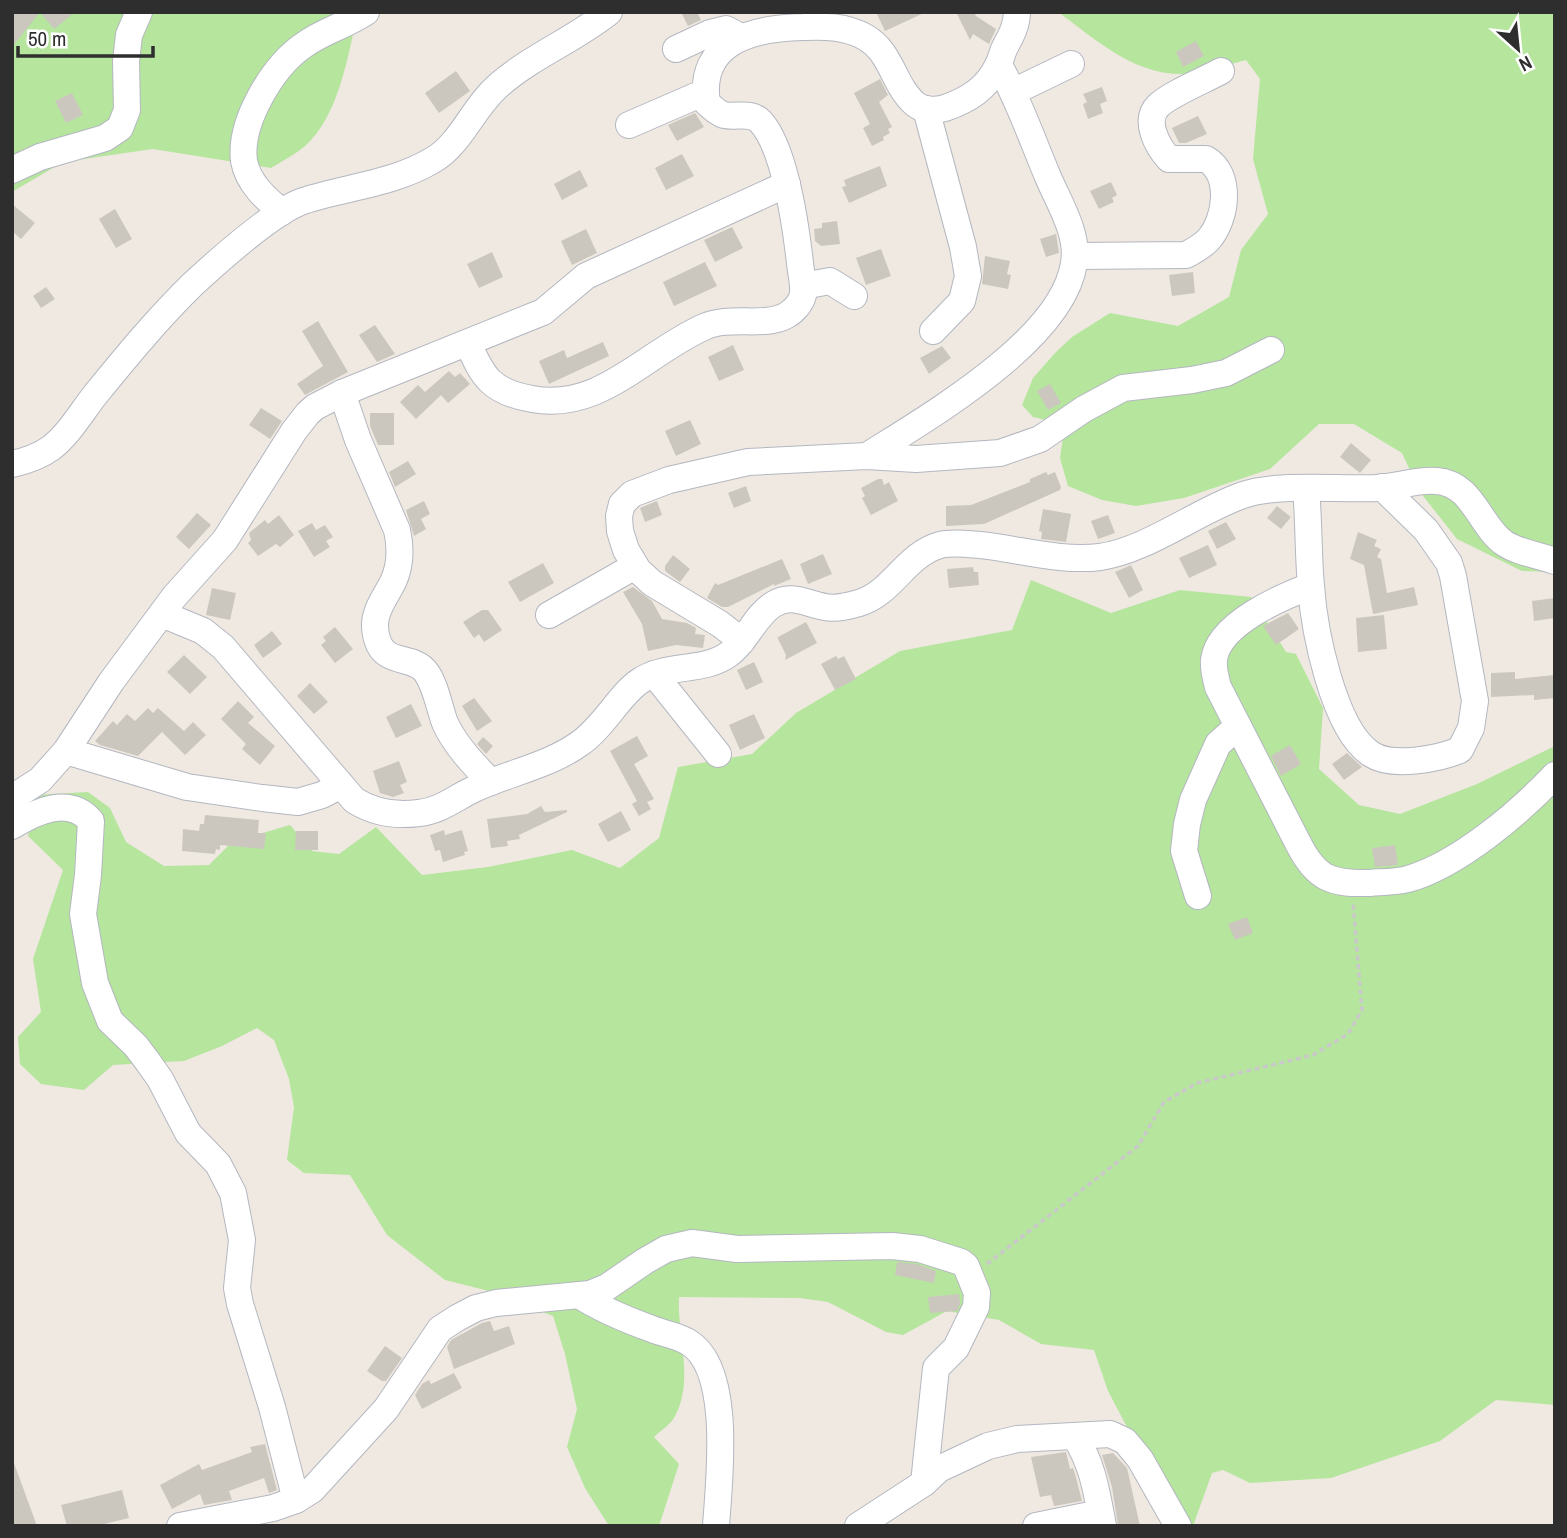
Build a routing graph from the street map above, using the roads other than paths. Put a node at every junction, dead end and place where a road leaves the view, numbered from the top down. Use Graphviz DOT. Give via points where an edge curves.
graph roads {
  1 [pos="139,12"];
  2 [pos="366,12"];
  3 [pos="609,12"];
  4 [pos="1017,12"];
  5 [pos="741,37"];
  6 [pos="676,49"];
  7 [pos="1071,64"];
  8 [pos="999,65"];
  9 [pos="1221,71"];
  10 [pos="705,92"];
  11 [pos="1013,92"];
  12 [pos="926,109"];
  13 [pos="629,125"];
  14 [pos="12,170"];
  15 [pos="787,184"];
  16 [pos="282,212"];
  17 [pos="1075,256"];
  18 [pos="803,286"];
  19 [pos="854,296"];
  20 [pos="933,331"];
  21 [pos="468,343"];
  22 [pos="1271,350"];
  23 [pos="342,393"];
  24 [pos="867,456"];
  25 [pos="12,464"];
  26 [pos="1382,488"];
  27 [pos="1306,489"];
  28 [pos="1555,561"];
  29 [pos="635,566"];
  30 [pos="1311,586"];
  31 [pos="162,614"];
  32 [pos="549,614"];
  33 [pos="742,641"];
  34 [pos="654,674"];
  35 [pos="1238,726"];
  36 [pos="66,751"];
  37 [pos="718,754"];
  38 [pos="1555,775"];
  39 [pos="491,782"];
  40 [pos="341,785"];
  41 [pos="12,798"];
  42 [pos="12,826"];
  43 [pos="1198,896"];
  44 [pos="579,1295"];
  45 [pos="1075,1437"];
  46 [pos="924,1483"];
  47 [pos="296,1500"];
  48 [pos="1102,1519"];
  49 [pos="180,1526"];
  50 [pos="716,1526"];
  51 [pos="858,1526"];
  52 [pos="1036,1526"];
  53 [pos="1178,1526"];
  1 -- 14 [label="street" via="129,35 127,110 120,128 105,138"];
  2 -- 16 [label="street" via="296,51 275,75 253,114 244,160 259,191"];
  3 -- 16 [label="street" via="499,84 437,158 383,181 300,202"];
  4 -- 8 [label="street"];
  5 -- 6 [label="street" via="726,29"];
  5 -- 10 [label="street" via="712,63"];
  5 -- 12 [label="street" via="765,29 845,29 876,44 906,94"];
  7 -- 11 [label="street"];
  8 -- 11 [label="street"];
  8 -- 12 [label="street" via="976,94 937,110"];
  9 -- 17 [label="street" via="1157,106 1152,117 1159,147 1170,159 1206,159 1220,171 1223,200 1210,239 1186,255"];
  10 -- 13 [label="street"];
  10 -- 15 [label="street" via="707,103 723,115 752,116 760,121"];
  11 -- 17 [label="street" via="1069,226"];
  12 -- 20 [label="street" via="968,276 962,301"];
  15 -- 18 [label="street"];
  15 -- 21 [label="street" via="586,276 543,312"];
  16 -- 25 [label="street" via="220,259 179,298 51,448"];
  17 -- 24 [label="street" via="1066,289 1029,339 963,394"];
  18 -- 19 [label="street" via="830,281"];
  18 -- 21 [label="street" via="803,297 786,316 719,320 608,386 562,401 506,392 480,371"];
  21 -- 23 [label="street"];
  22 -- 24 [label="street" via="1226,373 1123,388 1040,439 1000,453 916,459"];
  23 -- 31 [label="street" via="308,413 225,540"];
  23 -- 39 [label="street" via="400,545 396,575 375,618 377,638 390,657 416,664 428,674 455,741"];
  24 -- 29 [label="street" via="748,462 632,494 622,504 619,516 626,550"];
  26 -- 27 [label="street"];
  26 -- 28 [label="street" via="1422,481 1456,486 1503,542"];
  26 -- 30 [label="street" via="1426,530 1453,576 1475,701 1471,728 1460,750 1405,761 1374,756 1364,748 1351,733 1334,695"];
  27 -- 30 [label="street"];
  27 -- 33 [label="street" via="1246,494 1104,556 1074,559 1015,549 941,545 901,569 876,596 859,603 827,607 803,600 776,602"];
  29 -- 32 [label="street"];
  29 -- 33 [label="street" via="652,583"];
  30 -- 35 [label="street" via="1241,622 1218,648 1213,661 1218,687"];
  31 -- 36 [label="street"];
  31 -- 40 [label="street" via="203,631 223,647"];
  33 -- 34 [label="street" via="714,663"];
  34 -- 37 [label="street"];
  34 -- 39 [label="street" via="638,682 580,744"];
  35 -- 38 [label="street" via="1298,843 1313,868 1330,880 1406,880 1432,870 1500,825"];
  35 -- 43 [label="street" via="1218,744 1187,824 1184,851"];
  36 -- 40 [label="street" via="187,787 262,798 298,802"];
  36 -- 41 [label="street" via="40,780"];
  39 -- 40 [label="street" via="441,808 399,814 367,808"];
  42 -- 47 [label="street" via="33,813 57,808 76,810 91,821 83,914 95,983 110,1021 148,1062 188,1133 218,1164 233,1193 242,1240 240,1304"];
  44 -- 46 [label="street" via="607,1287 666,1250 692,1243 737,1249 892,1246 961,1262 977,1293 975,1307 956,1348 936,1368"];
  44 -- 47 [label="street" via="496,1303 476,1308 440,1329 386,1409 332,1471"];
  44 -- 50 [label="street" via="632,1322 688,1342 705,1358 715,1387 720,1432"];
  45 -- 46 [label="street" via="1017,1439 988,1447 939,1469"];
  45 -- 48 [label="street" via="1087,1455"];
  45 -- 53 [label="street" via="1110,1434 1125,1441"];
  46 -- 51 [label="street"];
  47 -- 49 [label="street"];
  48 -- 52 [label="street"];
}
